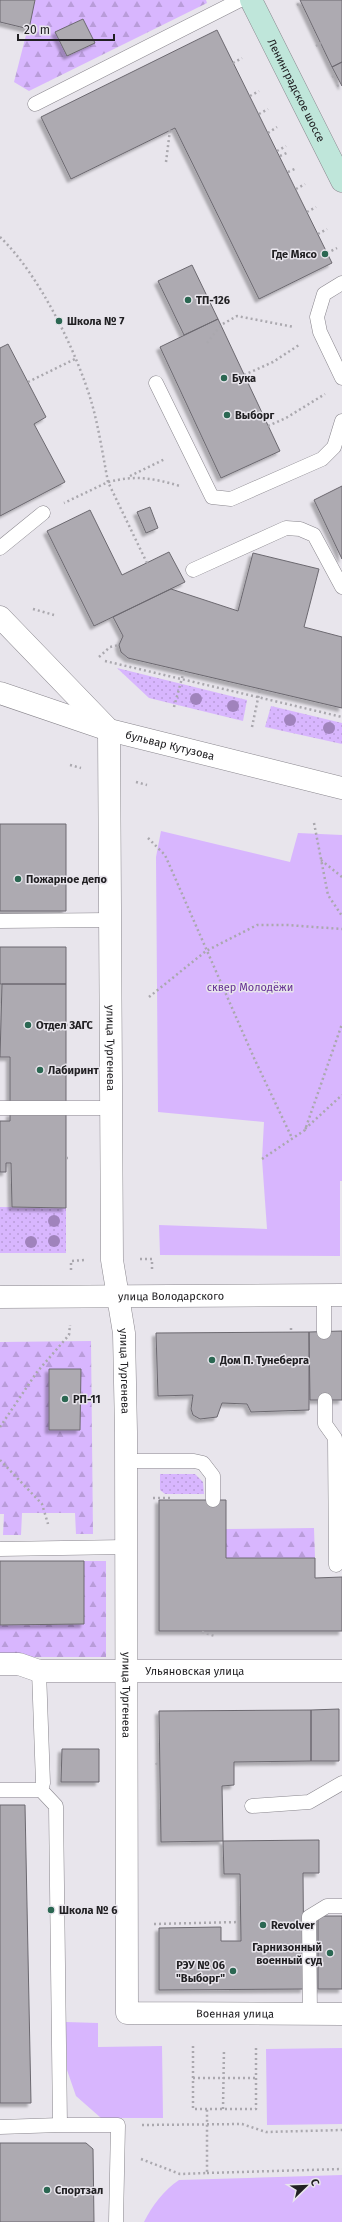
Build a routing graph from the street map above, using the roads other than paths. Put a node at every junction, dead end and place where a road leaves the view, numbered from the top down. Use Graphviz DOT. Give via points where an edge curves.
graph roads {
  1 [pos="240,0"];
  2 [pos="252,0"];
  3 [pos="35,104"];
  4 [pos="342,181"];
  5 [pos="342,284"];
  6 [pos="342,378"];
  7 [pos="156,382"];
  8 [pos="342,421"];
  9 [pos="43,513"];
  10 [pos="0,548"];
  11 [pos="193,570"];
  12 [pos="342,587"];
  13 [pos="0,617"];
  14 [pos="0,693"];
  15 [pos="109,730"];
  16 [pos="342,788"];
  17 [pos="110,920"];
  18 [pos="0,921"];
  19 [pos="0,1108"];
  20 [pos="111,1108"];
  21 [pos="333,1295"];
  22 [pos="0,1297"];
  23 [pos="118,1297"];
  24 [pos="324,1332"];
  25 [pos="325,1400"];
  26 [pos="126,1461"];
  27 [pos="213,1500"];
  28 [pos="125,1547"];
  29 [pos="0,1549"];
  30 [pos="336,1565"];
  31 [pos="0,1664"];
  32 [pos="39,1671"];
  33 [pos="125,1671"];
  34 [pos="342,1671"];
  35 [pos="342,1783"];
  36 [pos="0,1790"];
  37 [pos="41,1790"];
  38 [pos="252,1806"];
  39 [pos="342,1906"];
  40 [pos="127,2013"];
  41 [pos="310,2014"];
  42 [pos="342,2014"];
  43 [pos="60,2125"];
  44 [pos="0,2127"];
  45 [pos="116,2222"];
  1 -- 3 [label="lane"];
  2 -- 4 [label="main road, Ленинградское шоссе"];
  5 -- 6 [label="lane" via="324,294 316,317 320,332"];
  7 -- 8 [label="lane" via="212,496 231,499 322,459 334,447"];
  9 -- 10 [label="lane"];
  11 -- 12 [label="lane" via="286,528 300,529 314,535"];
  13 -- 15 [label="street"];
  14 -- 15 [label="street, бульвар Кутузова"];
  15 -- 16 [label="street, бульвар Кутузова"];
  15 -- 17 [label="street, улица Тургенева"];
  17 -- 18 [label="lane"];
  17 -- 20 [label="street, улица Тургенева"];
  19 -- 20 [label="lane"];
  20 -- 23 [label="street, улица Тургенева" via="112,1260"];
  21 -- 23 [label="street, улица Володарского"];
  21 -- 24 [label="lane"];
  22 -- 23 [label="street, улица Володарского"];
  23 -- 26 [label="street, улица Тургенева" via="124,1333"];
  25 -- 30 [label="lane" via="325,1424 335,1438"];
  26 -- 27 [label="lane" via="203,1463 212,1476"];
  26 -- 28 [label="street, улица Тургенева"];
  28 -- 29 [label="lane"];
  28 -- 33 [label="street, улица Тургенева"];
  31 -- 32 [label="street, Ульяновская улица" via="19,1664"];
  32 -- 33 [label="street, Ульяновская улица"];
  32 -- 37 [label="lane" via="43,1783"];
  33 -- 34 [label="street, Ульяновская улица"];
  33 -- 40 [label="street, улица Тургенева"];
  35 -- 38 [label="lane" via="309,1802"];
  36 -- 37 [label="lane"];
  37 -- 43 [label="lane" via="56,1806"];
  39 -- 41 [label="lane" via="327,1906 309,1917"];
  40 -- 41 [label="street, Военная улица"];
  41 -- 42 [label="street, Военная улица"];
  43 -- 44 [label="lane"];
  43 -- 45 [label="lane" via="118,2125"];
}
